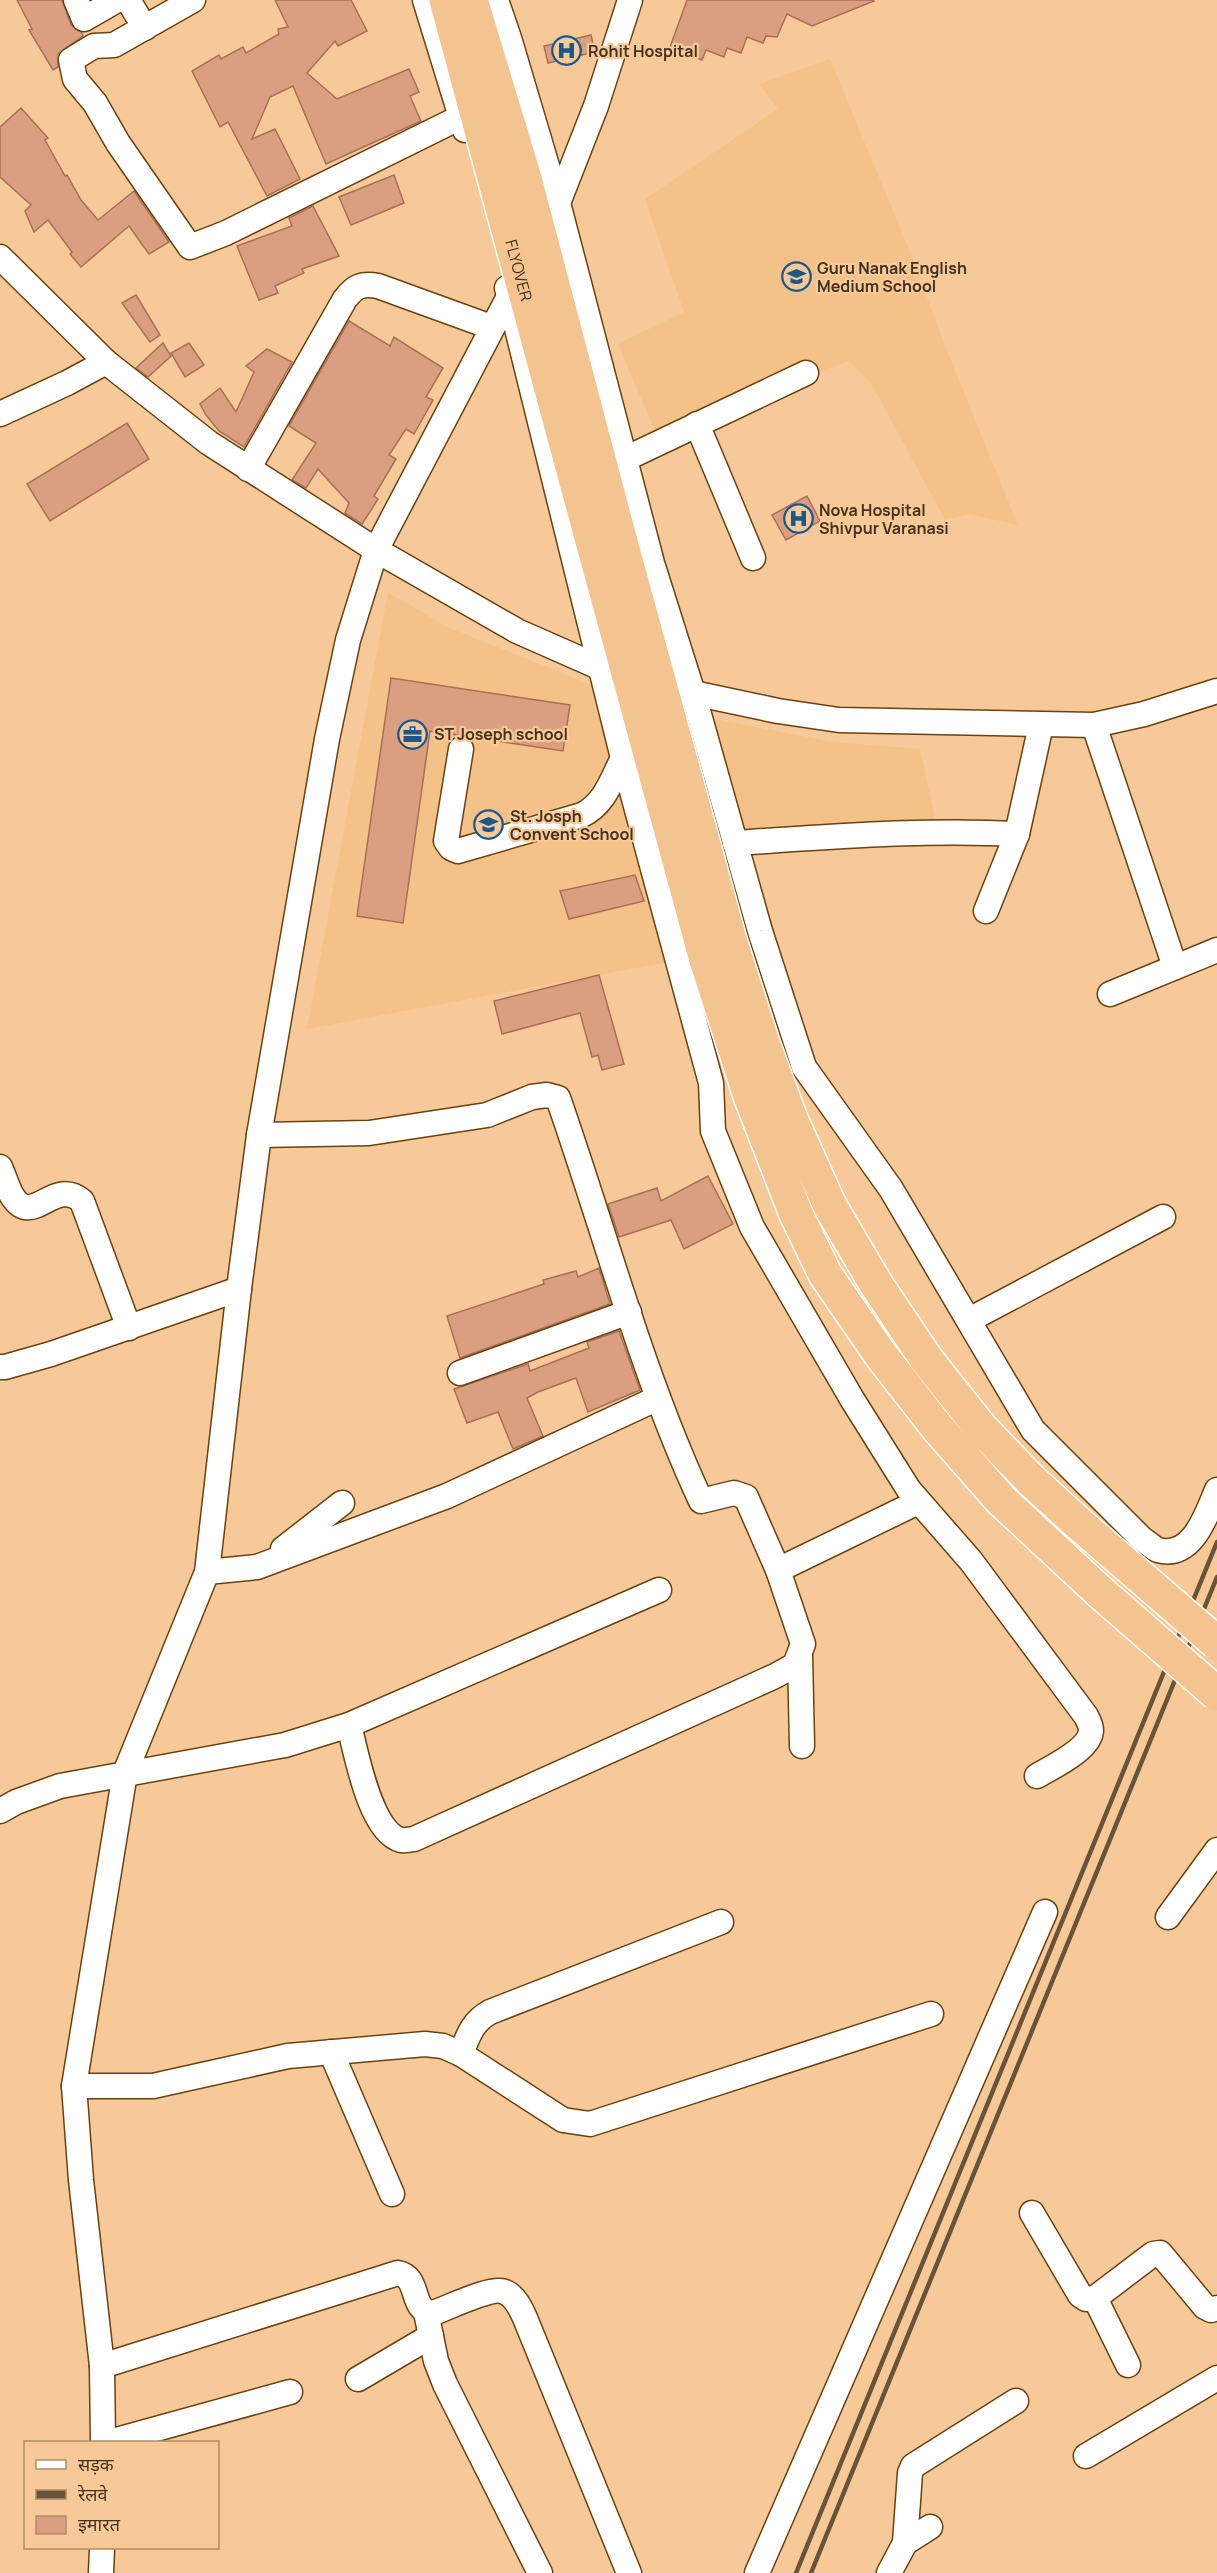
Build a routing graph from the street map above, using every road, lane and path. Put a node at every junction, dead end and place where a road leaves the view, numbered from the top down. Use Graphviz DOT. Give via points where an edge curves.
graph roads {
  1 [pos="76,0"];
  2 [pos="117,0"];
  3 [pos="128,0"];
  4 [pos="193,0"];
  5 [pos="425,0"];
  6 [pos="446,0"];
  7 [pos="471,0"];
  8 [pos="495,0"];
  9 [pos="630,0"];
  10 [pos="145,28"];
  11 [pos="461,117"];
  12 [pos="558,203"];
  13 [pos="0,257"];
  14 [pos="509,296"];
  15 [pos="491,327"];
  16 [pos="106,362"];
  17 [pos="806,373"];
  18 [pos="0,414"];
  19 [pos="697,424"];
  20 [pos="625,459"];
  21 [pos="248,470"];
  22 [pos="605,536"];
  23 [pos="376,550"];
  24 [pos="753,558"];
  25 [pos="601,668"];
  26 [pos="1217,691"];
  27 [pos="693,693"];
  28 [pos="1041,725"];
  29 [pos="1094,725"];
  30 [pos="461,749"];
  31 [pos="623,758"];
  32 [pos="1017,834"];
  33 [pos="735,843"];
  34 [pos="986,911"];
  35 [pos="1217,950"];
  36 [pos="1175,967"];
  37 [pos="1110,994"];
  38 [pos="259,1136"];
  39 [pos="0,1167"];
  40 [pos="1163,1217"];
  41 [pos="239,1289"];
  42 [pos="628,1311"];
  43 [pos="969,1320"];
  44 [pos="129,1328"];
  45 [pos="0,1366"];
  46 [pos="460,1373"];
  47 [pos="658,1398"];
  48 [pos="1217,1490"];
  49 [pos="918,1502"];
  50 [pos="342,1503"];
  51 [pos="257,1568"];
  52 [pos="778,1570"];
  53 [pos="207,1572"];
  54 [pos="659,1590"];
  55 [pos="1217,1643"];
  56 [pos="800,1655"];
  57 [pos="1217,1694"];
  58 [pos="349,1725"];
  59 [pos="802,1746"];
  60 [pos="125,1773"];
  61 [pos="1037,1776"];
  62 [pos="0,1811"];
  63 [pos="1217,1850"];
  64 [pos="1045,1912"];
  65 [pos="1168,1917"];
  66 [pos="722,1922"];
  67 [pos="931,2014"];
  68 [pos="331,2052"];
  69 [pos="461,2054"];
  70 [pos="74,2086"];
  71 [pos="392,2194"];
  72 [pos="1032,2213"];
  73 [pos="1095,2298"];
  74 [pos="1217,2308"];
  75 [pos="426,2312"];
  76 [pos="431,2336"];
  77 [pos="102,2366"];
  78 [pos="1128,2366"];
  79 [pos="1217,2378"];
  80 [pos="358,2379"];
  81 [pos="290,2391"];
  82 [pos="1017,2401"];
  83 [pos="103,2441"];
  84 [pos="113,2441"];
  85 [pos="1086,2456"];
  86 [pos="930,2527"];
  87 [pos="905,2543"];
  88 [pos="102,2549"];
  89 [pos="101,2573"];
  90 [pos="540,2573"];
  91 [pos="629,2573"];
  92 [pos="757,2573"];
  93 [pos="889,2573"];
  1 -- 2 [label="street" via="84,19"];
  3 -- 10 [label="street"];
  4 -- 10 [label="street"];
  5 -- 11 [label="street"];
  6 -- 22 [label="highway, FLYOVER, bridge"];
  7 -- 22 [label="highway, FLYOVER, bridge" via="524,175"];
  8 -- 12 [label="street"];
  9 -- 12 [label="street" via="596,106"];
  10 -- 11 [label="street" via="114,45 94,46 71,60 75,79 190,247"];
  11 -- 14 [label="street"];
  12 -- 14 [label="street"];
  12 -- 20 [label="street"];
  13 -- 16 [label="street"];
  14 -- 15 [label="street"];
  14 -- 25 [label="street"];
  15 -- 21 [label="street" via="378,286 364,283 353,288"];
  15 -- 23 [label="street"];
  16 -- 18 [label="street"];
  16 -- 21 [label="street"];
  17 -- 19 [label="street"];
  19 -- 20 [label="street"];
  19 -- 24 [label="street"];
  20 -- 27 [label="street" via="652,563"];
  21 -- 23 [label="street"];
  22 -- 55 [label="highway, bridge" via="763,1043 830,1206 927,1360 981,1428 1077,1522"];
  22 -- 57 [label="highway, bridge" via="706,960 750,1096 801,1224 831,1283 936,1426 1001,1500"];
  23 -- 25 [label="street" via="517,631"];
  23 -- 38 [label="street" via="348,640 327,739"];
  25 -- 31 [label="street"];
  26 -- 29 [label="street"];
  27 -- 28 [label="street" via="839,720"];
  27 -- 33 [label="street"];
  28 -- 29 [label="street"];
  28 -- 32 [label="street"];
  29 -- 36 [label="street"];
  30 -- 31 [label="street" via="446,841 458,850 593,810"];
  31 -- 49 [label="street" via="711,1083 713,1131 752,1227 852,1399"];
  32 -- 33 [label="street" via="912,832"];
  32 -- 34 [label="street"];
  33 -- 43 [label="street" via="804,1067 891,1189"];
  35 -- 36 [label="street"];
  36 -- 37 [label="street"];
  38 -- 41 [label="street"];
  38 -- 42 [label="street" via="369,1133 487,1115 532,1097 558,1098"];
  39 -- 44 [label="street" via="12,1196 21,1206 33,1208 63,1192 82,1201"];
  40 -- 43 [label="street"];
  41 -- 44 [label="street"];
  41 -- 53 [label="street"];
  42 -- 46 [label="street"];
  42 -- 47 [label="street"];
  43 -- 48 [label="street" via="1033,1430 1142,1539 1158,1550 1181,1548 1193,1537"];
  44 -- 45 [label="street"];
  47 -- 51 [label="street" via="447,1496"];
  47 -- 52 [label="street" via="701,1502 734,1493 746,1497"];
  49 -- 52 [label="street"];
  49 -- 61 [label="street" via="971,1561 1079,1704 1092,1728 1080,1749"];
  50 -- 51 [label="street"];
  51 -- 53 [label="street"];
  52 -- 56 [label="street" via="802,1644"];
  53 -- 60 [label="street"];
  54 -- 58 [label="street"];
  56 -- 58 [label="street" via="795,1665 775,1676 414,1839 401,1840 389,1833 374,1813"];
  56 -- 59 [label="street"];
  58 -- 60 [label="street" via="285,1745"];
  60 -- 62 [label="street" via="38,1792"];
  60 -- 70 [label="street"];
  63 -- 65 [label="street"];
  64 -- 92 [label="street"];
  66 -- 69 [label="street" via="490,2012 471,2028"];
  67 -- 69 [label="street" via="590,2124 562,2120"];
  68 -- 69 [label="street" via="425,2044"];
  68 -- 70 [label="street" via="288,2056 153,2086"];
  68 -- 71 [label="street"];
  70 -- 77 [label="street"];
  72 -- 73 [label="street" via="1080,2295"];
  73 -- 74 [label="street" via="1153,2254 1160,2253 1205,2307"];
  73 -- 78 [label="street"];
  75 -- 76 [label="street"];
  75 -- 77 [label="street" via="420,2308 409,2279 398,2273"];
  75 -- 91 [label="street" via="434,2313 492,2291 505,2291 516,2301"];
  76 -- 80 [label="street"];
  76 -- 90 [label="street" via="436,2361 457,2410"];
  77 -- 83 [label="street"];
  79 -- 85 [label="street"];
  81 -- 84 [label="street"];
  82 -- 87 [label="street" via="913,2466"];
  86 -- 87 [label="street"];
  87 -- 93 [label="street"];
  88 -- 89 [label="street"];
}
